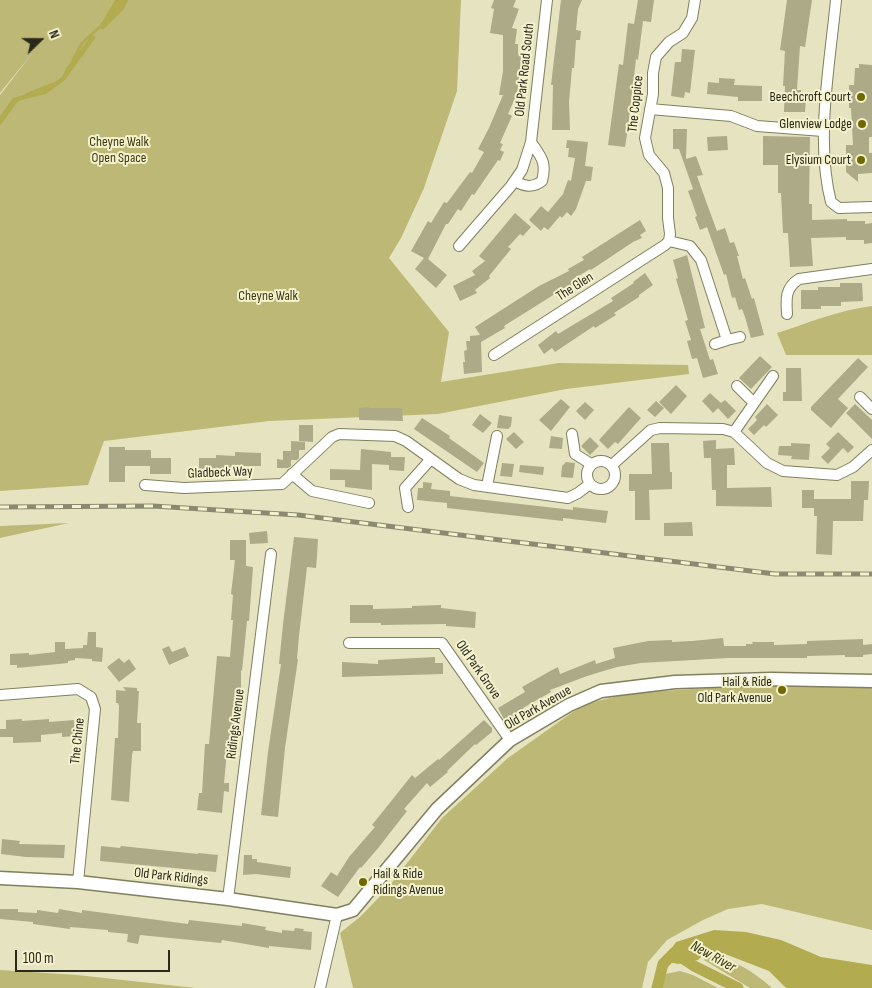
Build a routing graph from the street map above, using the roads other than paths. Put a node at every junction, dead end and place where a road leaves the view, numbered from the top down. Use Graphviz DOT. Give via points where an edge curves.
graph roads {
  1 [pos="546,0"];
  2 [pos="696,0"];
  3 [pos="836,0"];
  4 [pos="650,109"];
  5 [pos="823,131"];
  6 [pos="530,142"];
  7 [pos="514,182"];
  8 [pos="872,207"];
  9 [pos="669,241"];
  10 [pos="459,246"];
  11 [pos="872,269"];
  12 [pos="787,314"];
  13 [pos="740,336"];
  14 [pos="727,340"];
  15 [pos="715,344"];
  16 [pos="494,355"];
  17 [pos="773,376"];
  18 [pos="736,386"];
  19 [pos="860,397"];
  20 [pos="754,403"];
  21 [pos="872,409"];
  22 [pos="734,432"];
  23 [pos="572,434"];
  24 [pos="497,436"];
  25 [pos="870,456"];
  26 [pos="430,460"];
  27 [pos="591,464"];
  28 [pos="612,466"];
  29 [pos="292,474"];
  30 [pos="590,484"];
  31 [pos="145,485"];
  32 [pos="487,486"];
  33 [pos="369,503"];
  34 [pos="408,508"];
  35 [pos="272,554"];
  36 [pos="349,643"];
  37 [pos="872,681"];
  38 [pos="0,695"];
  39 [pos="510,740"];
  40 [pos="0,878"];
  41 [pos="78,882"];
  42 [pos="228,899"];
  43 [pos="337,915"];
  44 [pos="320,988"];
  1 -- 6 [label="street, Old Park Road South"];
  2 -- 4 [label="street, The Coppice" via="692,18 683,33 669,42 656,58"];
  3 -- 5 [label="street"];
  4 -- 5 [label="street" via="731,116 757,126"];
  4 -- 9 [label="street, The Coppice" via="645,138 649,155 664,173 668,188"];
  5 -- 8 [label="street" via="831,202 839,208"];
  6 -- 7 [label="street, Old Park Road South" via="522,170"];
  6 -- 7 [label="street" via="540,154 545,169 542,181 536,186"];
  7 -- 10 [label="street, Old Park Road South"];
  9 -- 14 [label="street" via="690,246 702,260"];
  9 -- 16 [label="street, The Glen"];
  11 -- 12 [label="street" via="799,278 791,284 786,300"];
  13 -- 14 [label="street"];
  14 -- 15 [label="street"];
  17 -- 20 [label="street"];
  18 -- 20 [label="street"];
  19 -- 21 [label="street"];
  20 -- 22 [label="street"];
  22 -- 25 [label="street" via="767,463 783,472 837,475"];
  22 -- 28 [label="street" via="723,429 651,430"];
  23 -- 27 [label="street" via="574,454"];
  24 -- 32 [label="street"];
  26 -- 29 [label="street, Gladbeck Way" via="395,436 339,434"];
  26 -- 32 [label="street, Gladbeck Way" via="460,479"];
  26 -- 34 [label="street" via="405,488"];
  27 -- 28 [label="street" via="606,461"];
  27 -- 30 [label="street" via="587,474"];
  28 -- 30 [label="street, Gladbeck Way" via="615,478 609,486 599,489"];
  29 -- 31 [label="street, Gladbeck Way" via="282,484 184,488"];
  29 -- 33 [label="street" via="312,490"];
  30 -- 32 [label="street, Gladbeck Way" via="568,498"];
  35 -- 42 [label="street, Ridings Avenue"];
  36 -- 39 [label="street, Old Park Grove" via="442,643"];
  37 -- 39 [label="street, Old Park Avenue" via="771,679 675,682 601,691"];
  38 -- 41 [label="street, The Chine" via="78,690 91,697 95,710"];
  39 -- 43 [label="street, Old Park Avenue" via="437,809 353,910"];
  40 -- 41 [label="street, Old Park Ridings"];
  41 -- 42 [label="street, Old Park Ridings"];
  42 -- 43 [label="street, Old Park Ridings"];
  43 -- 44 [label="street"];
}
